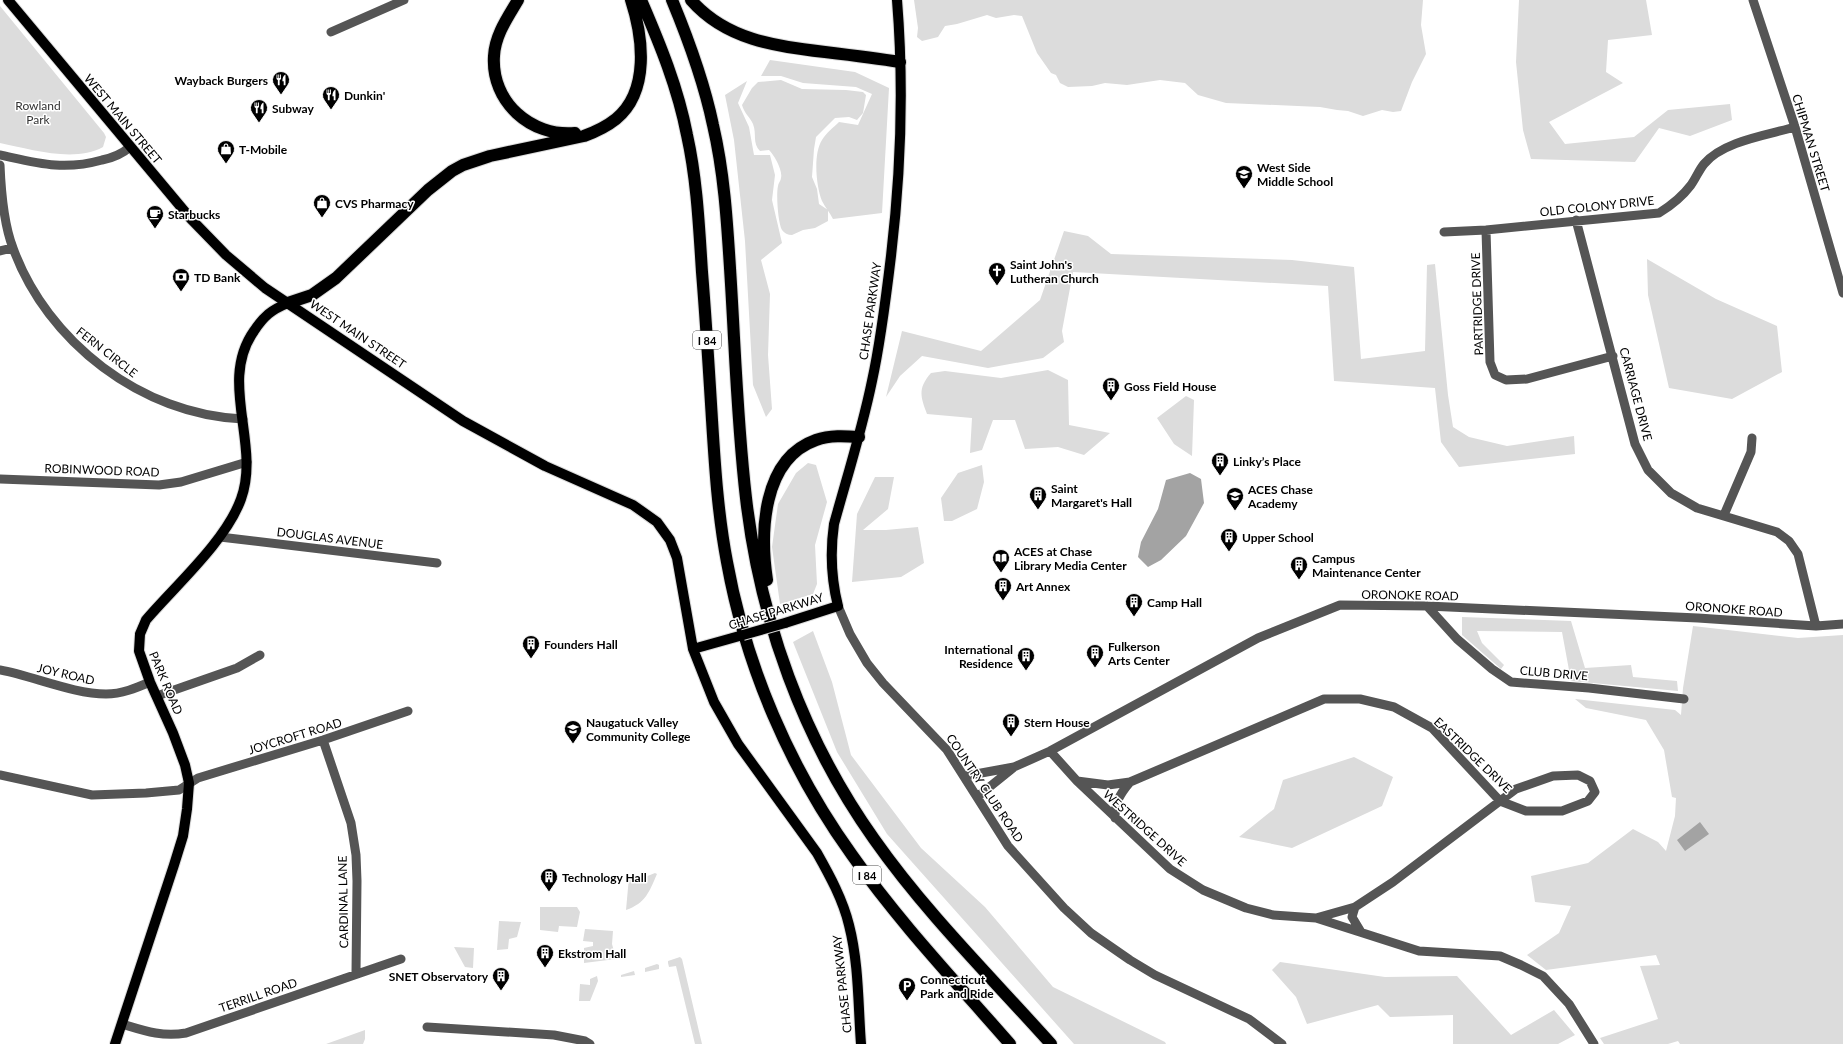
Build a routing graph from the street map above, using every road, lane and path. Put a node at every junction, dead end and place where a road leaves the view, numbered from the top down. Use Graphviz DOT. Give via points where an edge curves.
graph roads {
  1 [pos="8,0"];
  2 [pos="404,0"];
  3 [pos="518,0"];
  4 [pos="630,0"];
  5 [pos="641,0"];
  6 [pos="672,0"];
  7 [pos="691,0"];
  8 [pos="897,0"];
  9 [pos="1753,0"];
  10 [pos="331,32"];
  11 [pos="900,62"];
  12 [pos="615,119"];
  13 [pos="1795,128"];
  14 [pos="130,147"];
  15 [pos="0,155"];
  16 [pos="0,165"];
  17 [pos="1576,220"];
  18 [pos="1486,230"];
  19 [pos="1444,232"];
  20 [pos="12,248"];
  21 [pos="0,251"];
  22 [pos="1843,293"];
  23 [pos="288,303"];
  24 [pos="1613,356"];
  25 [pos="243,419"];
  26 [pos="859,437"];
  27 [pos="1752,438"];
  28 [pos="247,462"];
  29 [pos="0,479"];
  30 [pos="1724,515"];
  31 [pos="220,537"];
  32 [pos="437,563"];
  33 [pos="838,606"];
  34 [pos="1427,606"];
  35 [pos="1843,624"];
  36 [pos="1816,626"];
  37 [pos="693,649"];
  38 [pos="260,655"];
  39 [pos="0,670"];
  40 [pos="788,675"];
  41 [pos="150,682"];
  42 [pos="157,696"];
  43 [pos="1684,699"];
  44 [pos="408,711"];
  45 [pos="323,740"];
  46 [pos="1050,751"];
  47 [pos="1014,767"];
  48 [pos="0,775"];
  49 [pos="965,776"];
  50 [pos="1553,776"];
  51 [pos="1077,781"];
  52 [pos="1130,782"];
  53 [pos="189,783"];
  54 [pos="977,797"];
  55 [pos="1500,801"];
  56 [pos="1115,818"];
  57 [pos="1355,906"];
  58 [pos="1316,918"];
  59 [pos="1361,932"];
  60 [pos="401,959"];
  61 [pos="356,973"];
  62 [pos="122,1024"];
  63 [pos="427,1027"];
  64 [pos="115,1044"];
  65 [pos="590,1044"];
  66 [pos="861,1044"];
  67 [pos="1010,1044"];
  68 [pos="1051,1044"];
  69 [pos="1282,1044"];
  70 [pos="1594,1044"];
  1 -- 14 [label="main road, WEST MAIN STREET"];
  2 -- 10 [label="street"];
  3 -- 12 [label="highway" via="500,32 494,56 499,86 515,112 534,126 555,133 596,130"];
  4 -- 12 [label="highway" via="638,23 640,68 633,95 627,107"];
  5 -- 67 [label="highway, I 84" via="673,81 693,164 715,468 722,531 733,592 761,683 774,717 802,774 852,855 895,910"];
  6 -- 40 [label="highway, I 84" via="703,84 714,127 727,224 746,497 761,586"];
  7 -- 11 [label="highway" via="704,13 725,27 762,42"];
  8 -- 11 [label="main road, CHASE PARKWAY"];
  9 -- 13 [label="street, CHIPMAN STREET"];
  11 -- 26 [label="main road, CHASE PARKWAY" via="901,144 896,212 882,325"];
  12 -- 23 [label="highway" via="584,136 490,156 452,171 428,190 336,278 312,296"];
  13 -- 17 [label="street, OLD COLONY DRIVE" via="1739,142 1719,152 1704,163 1690,186 1675,203 1659,213"];
  13 -- 22 [label="street, CHIPMAN STREET"];
  14 -- 15 [label="street" via="106,159 67,167"];
  14 -- 23 [label="main road, WEST MAIN STREET" via="213,243 260,284"];
  16 -- 20 [label="street, FERN CIRCLE" via="3,203"];
  17 -- 18 [label="street, OLD COLONY DRIVE"];
  17 -- 24 [label="street, CARRIAGE DRIVE"];
  18 -- 19 [label="street, OLD COLONY DRIVE"];
  18 -- 24 [label="street, PARTRIDGE DRIVE" via="1490,362 1495,375 1506,380 1527,380"];
  20 -- 21 [label="street"];
  20 -- 25 [label="street, FERN CIRCLE" via="28,282 69,339 124,383 165,402 204,414"];
  23 -- 25 [label="main road, PARK ROAD" via="267,314 242,352 239,383"];
  23 -- 37 [label="main road, WEST MAIN STREET" via="480,431 545,466 633,505 652,517 667,535 677,558"];
  24 -- 30 [label="street, CARRIAGE DRIVE" via="1636,444 1648,470 1671,494 1697,508"];
  25 -- 28 [label="main road, PARK ROAD"];
  26 -- 33 [label="main road, CHASE PARKWAY" via="831,542 832,576"];
  26 -- 40 [label="highway" via="827,438 807,444 781,470 769,494 765,521 766,568"];
  27 -- 30 [label="street" via="1751,452"];
  28 -- 29 [label="street, ROBINWOOD ROAD" via="181,482 159,485"];
  28 -- 31 [label="main road, PARK ROAD" via="242,497 235,514"];
  30 -- 36 [label="street, CARRIAGE DRIVE" via="1777,532 1789,541 1798,554"];
  31 -- 32 [label="street, DOUGLAS AVENUE"];
  31 -- 41 [label="main road, PARK ROAD" via="143,625 139,651"];
  33 -- 37 [label="main road, CHASE PARKWAY, bridge"];
  33 -- 49 [label="street, COUNTRY CLUB ROAD" via="850,634 867,663 883,683 938,738"];
  34 -- 36 [label="street, ORONOKE ROAD"];
  34 -- 43 [label="street, CLUB DRIVE" via="1457,639 1511,682"];
  34 -- 46 [label="street, ORONOKE ROAD" via="1340,605 1258,638"];
  35 -- 36 [label="street, ORONOKE ROAD"];
  37 -- 66 [label="main road, CHASE PARKWAY" via="710,694 723,719 817,853 838,894 853,944"];
  38 -- 42 [label="street" via="237,668"];
  39 -- 41 [label="street, JOY ROAD" via="106,694 126,692"];
  40 -- 68 [label="highway, I 84" via="827,761 874,839 936,916"];
  41 -- 42 [label="main road, PARK ROAD"];
  42 -- 53 [label="main road, PARK ROAD" via="180,750"];
  44 -- 45 [label="street, JOYCROFT ROAD"];
  45 -- 53 [label="street, JOYCROFT ROAD" via="198,778"];
  45 -- 61 [label="street, CARDINAL LANE" via="351,823 356,855"];
  46 -- 47 [label="street, ORONOKE ROAD"];
  46 -- 51 [label="street, WESTRIDGE DRIVE"];
  47 -- 49 [label="street, ORONOKE ROAD"];
  47 -- 54 [label="street, ORONOKE ROAD"];
  48 -- 53 [label="street, JOYCROFT ROAD" via="92,795 179,790"];
  49 -- 54 [label="street, COUNTRY CLUB ROAD"];
  50 -- 55 [label="street, WESTRIDGE DRIVE" via="1516,789"];
  50 -- 55 [label="street, EASTRIDGE DRIVE" via="1578,775 1590,781 1595,792 1588,801 1562,811 1526,811"];
  51 -- 52 [label="street, EASTRIDGE DRIVE" via="1108,784"];
  51 -- 56 [label="street, WESTRIDGE DRIVE"];
  52 -- 55 [label="street, EASTRIDGE DRIVE" via="1324,699 1360,698 1394,707 1432,728"];
  52 -- 56 [label="street, EASTRIDGE DRIVE" via="1118,796"];
  53 -- 62 [label="main road, PARK ROAD" via="183,836"];
  54 -- 69 [label="street, COUNTRY CLUB ROAD" via="999,834 1025,867 1091,933 1155,975 1249,1019"];
  55 -- 57 [label="street, WESTRIDGE DRIVE" via="1393,882"];
  56 -- 58 [label="street, WESTRIDGE DRIVE" via="1170,869 1203,890 1246,908 1273,915"];
  57 -- 58 [label="street, WESTRIDGE DRIVE"];
  57 -- 59 [label="street" via="1352,917"];
  58 -- 59 [label="street"];
  59 -- 70 [label="street" via="1419,951 1500,956 1521,965 1543,976 1569,1004"];
  60 -- 61 [label="street, TERRILL ROAD"];
  61 -- 62 [label="street, TERRILL ROAD" via="186,1033 170,1036 153,1034"];
  62 -- 64 [label="main road, PARK ROAD"];
  63 -- 65 [label="street" via="554,1035"];
}
